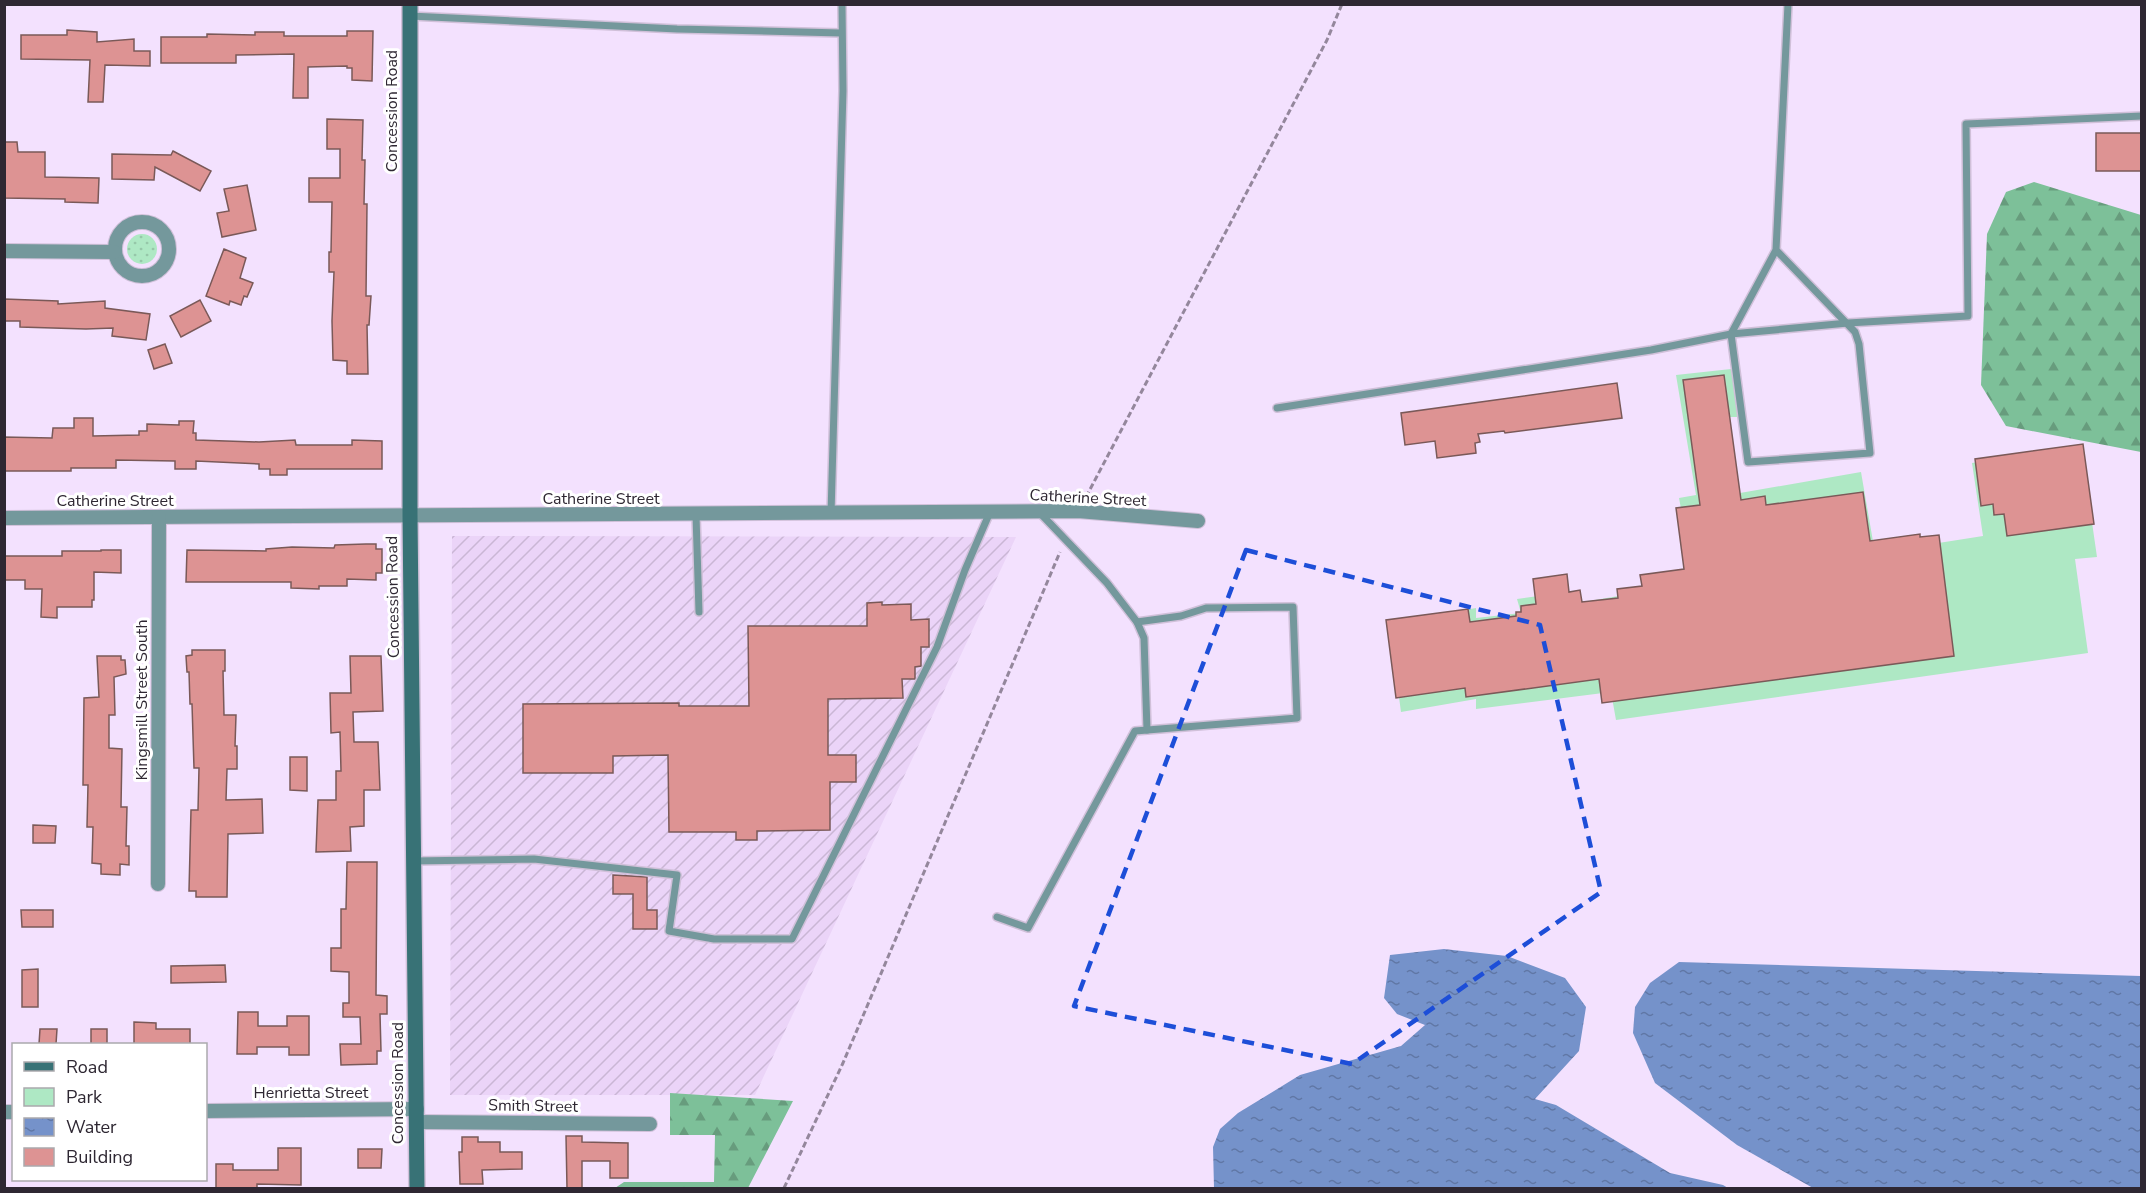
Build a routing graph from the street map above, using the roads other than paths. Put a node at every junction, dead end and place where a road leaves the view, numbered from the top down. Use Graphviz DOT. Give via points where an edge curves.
graph roads {
  1 [pos="842,4"];
  2 [pos="1788,4"];
  3 [pos="410,10"];
  4 [pos="841,33"];
  5 [pos="2142,116"];
  6 [pos="1776,250"];
  7 [pos="4,251"];
  8 [pos="114,252"];
  9 [pos="1848,323"];
  10 [pos="1731,334"];
  11 [pos="1277,408"];
  12 [pos="990,512"];
  13 [pos="1038,512"];
  14 [pos="831,514"];
  15 [pos="410,515"];
  16 [pos="696,515"];
  17 [pos="159,517"];
  18 [pos="4,518"];
  19 [pos="1198,521"];
  20 [pos="699,612"];
  21 [pos="1137,622"];
  22 [pos="1147,730"];
  23 [pos="414,861"];
  24 [pos="158,884"];
  25 [pos="997,917"];
  26 [pos="207,1111"];
  27 [pos="417,1116"];
  28 [pos="650,1124"];
  29 [pos="417,1188"];
  1 -- 4 [label="lane"];
  2 -- 6 [label="lane"];
  3 -- 4 [label="lane" via="677,29"];
  3 -- 15 [label="street, Concession Road"];
  4 -- 14 [label="lane" via="843,91"];
  5 -- 9 [label="lane" via="1966,124 1968,316"];
  6 -- 9 [label="lane"];
  6 -- 10 [label="lane"];
  7 -- 8 [label="street"];
  8 -- 8 [label="street" via="122,269 148,276 164,267 170,249 164,232 140,222 118,235"];
  9 -- 10 [label="lane"];
  9 -- 10 [label="lane" via="1859,344 1869,453 1748,462"];
  10 -- 11 [label="lane" via="1652,350"];
  12 -- 13 [label="street, Catherine Street"];
  12 -- 14 [label="street, Catherine Street"];
  12 -- 23 [label="lane" via="937,647 792,939 714,939 669,931 677,875 534,859"];
  13 -- 19 [label="street, Catherine Street" via="1078,511"];
  13 -- 21 [label="lane" via="1107,583"];
  14 -- 16 [label="street, Catherine Street"];
  15 -- 16 [label="street, Catherine Street"];
  15 -- 17 [label="street, Catherine Street"];
  15 -- 23 [label="street, Concession Road"];
  16 -- 20 [label="lane"];
  17 -- 18 [label="street, Catherine Street"];
  17 -- 24 [label="street, Kingsmill Street South"];
  21 -- 22 [label="lane" via="1144,638"];
  21 -- 22 [label="lane" via="1206,608 1293,607 1297,718"];
  22 -- 25 [label="lane" via="1135,731 1028,928"];
  23 -- 27 [label="street, Concession Road"];
  26 -- 27 [label="street, Henrietta Street"];
  27 -- 28 [label="street, Smith Street"];
  27 -- 29 [label="street, Concession Road"];
}
